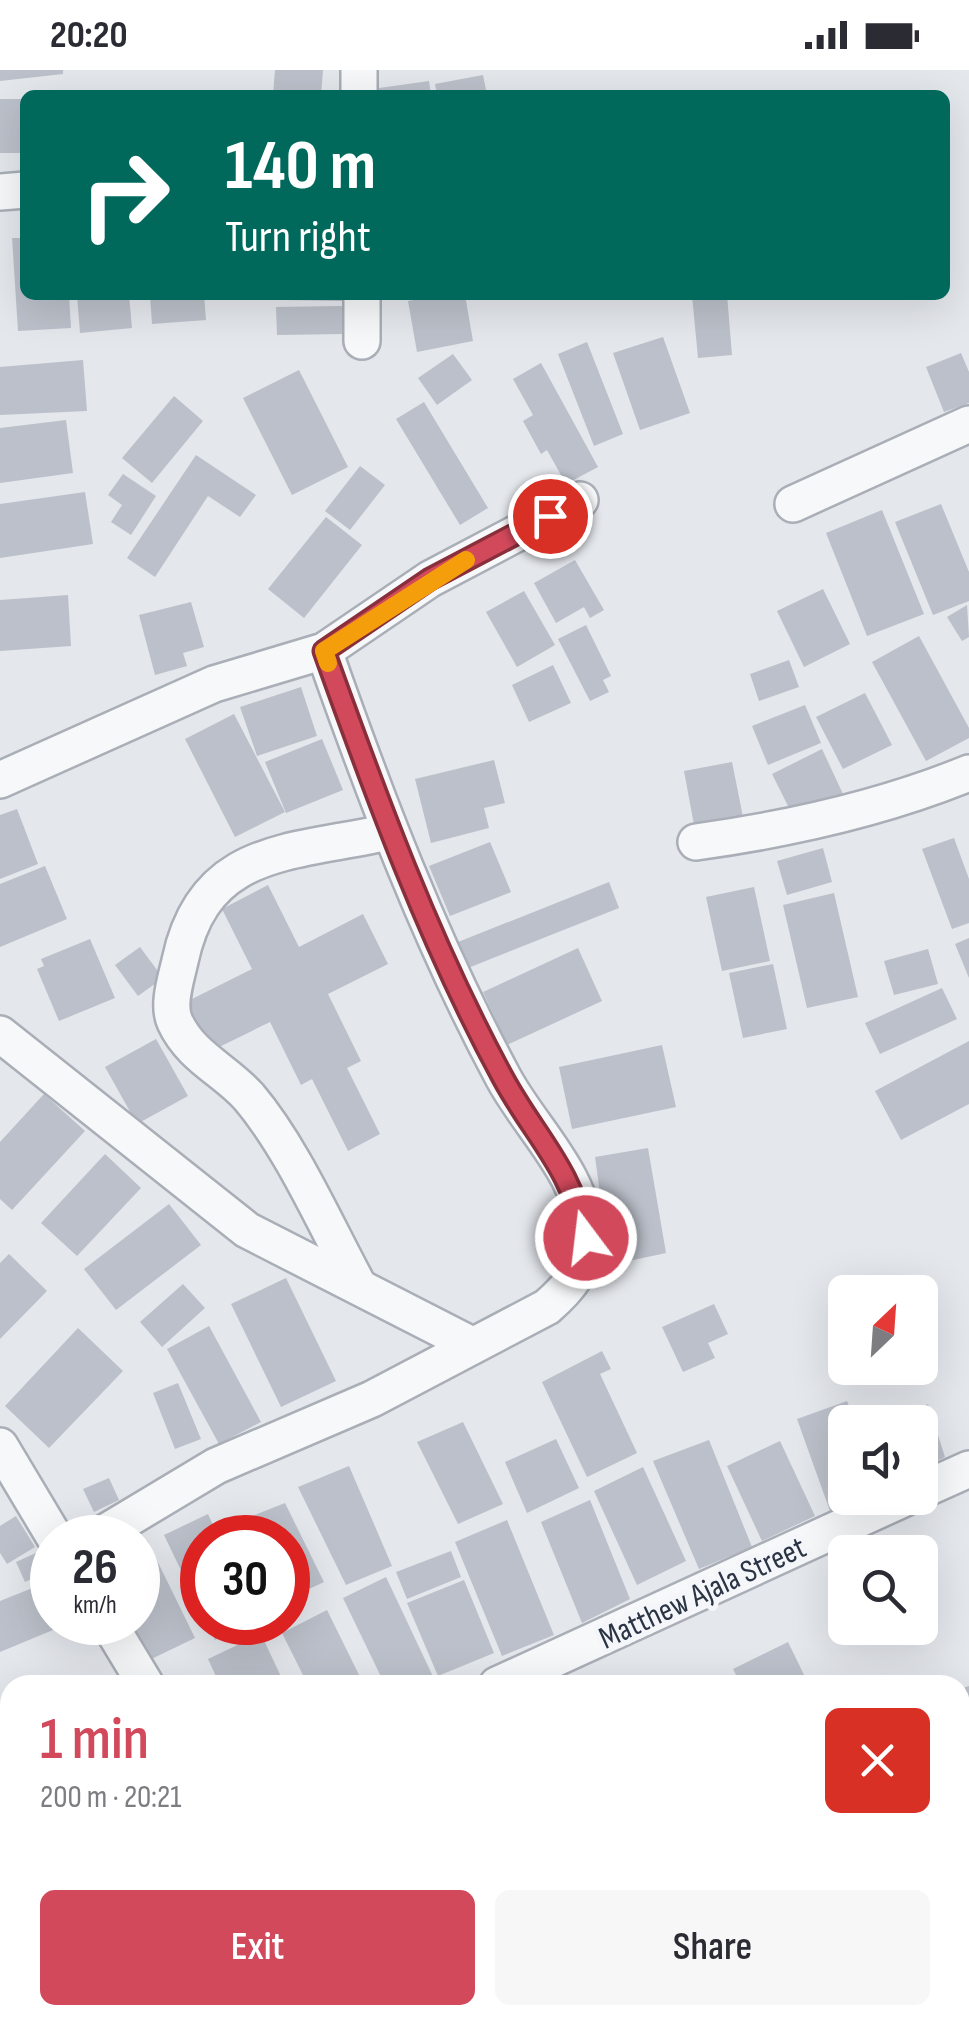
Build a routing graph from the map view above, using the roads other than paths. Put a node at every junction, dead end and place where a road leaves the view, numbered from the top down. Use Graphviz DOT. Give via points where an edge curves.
graph roads {
  1 [pos="362,300"];
  2 [pos="362,341"];
  3 [pos="969,424"];
  4 [pos="580,500"];
  5 [pos="793,504"];
  6 [pos="324,651"];
  7 [pos="969,773"];
  8 [pos="0,780"];
  9 [pos="388,832"];
  10 [pos="696,842"];
  11 [pos="0,1034"];
  12 [pos="357,1283"];
  13 [pos="470,1344"];
  14 [pos="0,1446"];
  15 [pos="969,1469"];
  16 [pos="938,1483"];
  17 [pos="41,1515"];
  18 [pos="134,1515"];
  19 [pos="868,1515"];
  20 [pos="122,1645"];
  21 [pos="140,1675"];
  22 [pos="520,1675"];
  1 -- 2 [label="street"];
  3 -- 5 [label="street"];
  4 -- 6 [label="street" via="430,579"];
  6 -- 8 [label="street" via="214,684"];
  6 -- 9 [label="street"];
  7 -- 10 [label="street" via="904,799"];
  9 -- 12 [label="street" via="243,866 220,880 184,940 173,992 172,1018 201,1060 248,1096"];
  9 -- 13 [label="street" via="504,1079 569,1180 586,1238 570,1287 547,1306"];
  11 -- 12 [label="street" via="247,1230"];
  12 -- 13 [label="street"];
  13 -- 18 [label="street" via="372,1399 216,1466"];
  14 -- 17 [label="street"];
  15 -- 16 [label="street"];
  19 -- 22 [label="street, Matthew Ajala Street"];
  20 -- 21 [label="street"];
}
